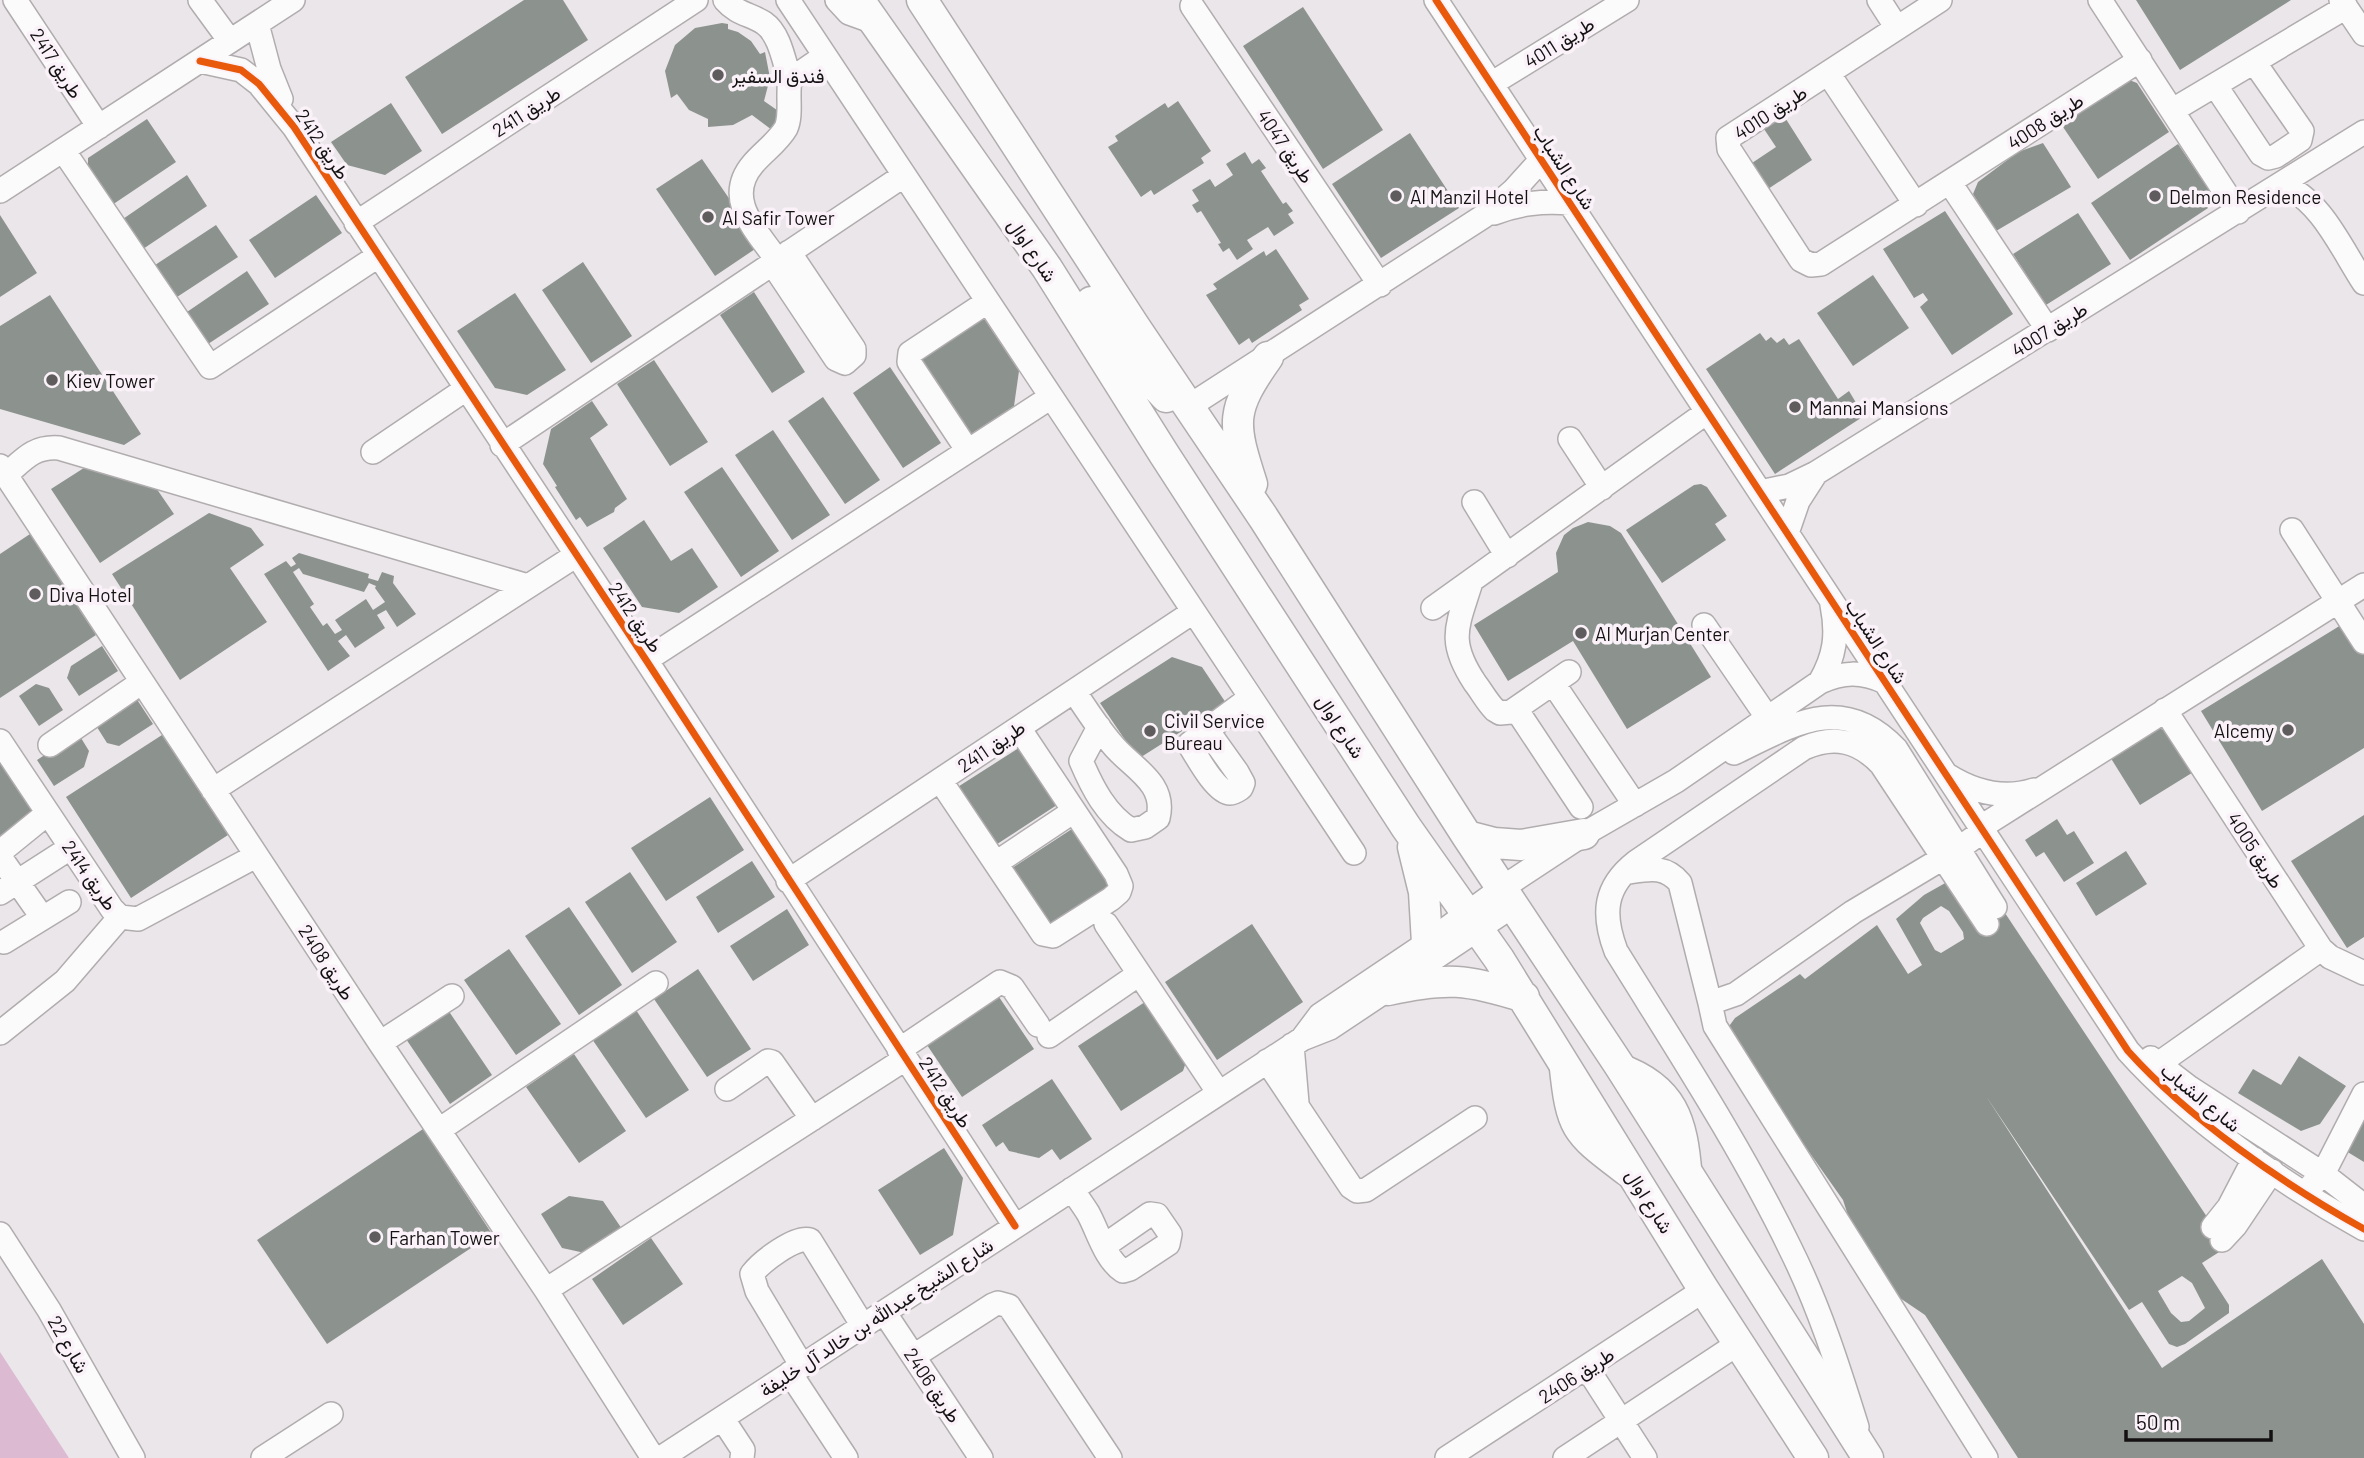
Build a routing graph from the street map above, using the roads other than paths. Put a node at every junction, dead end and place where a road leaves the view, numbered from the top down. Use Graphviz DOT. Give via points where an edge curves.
graph roads {
  1 [pos="15,0"];
  2 [pos="200,0"];
  3 [pos="293,0"];
  4 [pos="696,0"];
  5 [pos="725,0"];
  6 [pos="788,0"];
  7 [pos="837,0"];
  8 [pos="922,0"];
  9 [pos="1436,0"];
  10 [pos="1627,0"];
  11 [pos="1879,0"];
  12 [pos="1940,0"];
  13 [pos="2100,0"];
  14 [pos="2343,3"];
  15 [pos="1192,6"];
  16 [pos="866,11"];
  17 [pos="257,24"];
  18 [pos="1897,28"];
  19 [pos="2364,34"];
  20 [pos="230,41"];
  21 [pos="825,57"];
  22 [pos="2140,60"];
  23 [pos="200,61"];
  24 [pos="2253,62"];
  25 [pos="1828,73"];
  26 [pos="790,80"];
  27 [pos="1491,84"];
  28 [pos="2214,85"];
  29 [pos="2173,110"];
  30 [pos="99,127"];
  31 [pos="294,127"];
  32 [pos="2364,132"];
  33 [pos="62,150"];
  34 [pos="1541,160"];
  35 [pos="903,176"];
  36 [pos="1950,183"];
  37 [pos="2281,184"];
  38 [pos="0,191"];
  39 [pos="1570,203"];
  40 [pos="1916,205"];
  41 [pos="2238,212"];
  42 [pos="1484,216"];
  43 [pos="356,223"];
  44 [pos="379,256"];
  45 [pos="779,258"];
  46 [pos="1811,265"];
  47 [pos="1047,268"];
  48 [pos="2364,283"];
  49 [pos="1380,285"];
  50 [pos="988,302"];
  51 [pos="2048,330"];
  52 [pos="1268,357"];
  53 [pos="466,390"];
  54 [pos="1051,397"];
  55 [pos="1188,407"];
  56 [pos="1707,412"];
  57 [pos="1570,439"];
  58 [pos="502,444"];
  59 [pos="968,451"];
  60 [pos="373,452"];
  61 [pos="3,471"];
  62 [pos="1816,473"];
  63 [pos="1602,488"];
  64 [pos="1760,492"];
  65 [pos="1474,502"];
  66 [pos="1263,517"];
  67 [pos="2292,530"];
  68 [pos="1787,533"];
  69 [pos="575,556"];
  70 [pos="1507,556"];
  71 [pos="1471,582"];
  72 [pos="2364,585"];
  73 [pos="528,586"];
  74 [pos="1831,600"];
  75 [pos="2339,601"];
  76 [pos="1433,608"];
  77 [pos="1193,612"];
  78 [pos="1704,625"];
  79 [pos="2364,642"];
  80 [pos="646,660"];
  81 [pos="142,682"];
  82 [pos="1820,682"];
  83 [pos="1885,682"];
  84 [pos="1074,691"];
  85 [pos="1250,698"];
  86 [pos="1516,709"];
  87 [pos="2165,710"];
  88 [pos="1767,718"];
  89 [pos="1099,727"];
  90 [pos="1019,728"];
  91 [pos="1207,730"];
  92 [pos="0,741"];
  93 [pos="50,745"];
  94 [pos="1945,774"];
  95 [pos="940,780"];
  96 [pos="1676,780"];
  97 [pos="2050,784"];
  98 [pos="213,790"];
  99 [pos="1635,805"];
  100 [pos="1074,811"];
  101 [pos="48,814"];
  102 [pos="1582,821"];
  103 [pos="1406,827"];
  104 [pos="1982,829"];
  105 [pos="1467,836"];
  106 [pos="70,848"];
  107 [pos="1354,853"];
  108 [pos="1951,853"];
  109 [pos="0,855"];
  110 [pos="256,856"];
  111 [pos="996,863"];
  112 [pos="1621,873"];
  113 [pos="788,881"];
  114 [pos="8,887"];
  115 [pos="1508,897"];
  116 [pos="69,902"];
  117 [pos="42,917"];
  118 [pos="120,917"];
  119 [pos="1994,919"];
  120 [pos="1473,921"];
  121 [pos="1106,925"];
  122 [pos="4,942"];
  123 [pos="1427,943"];
  124 [pos="2321,949"];
  125 [pos="2364,973"];
  126 [pos="1139,974"];
  127 [pos="656,983"];
  128 [pos="1388,990"];
  129 [pos="452,996"];
  130 [pos="1524,997"];
  131 [pos="1710,1003"];
  132 [pos="2113,1028"];
  133 [pos="0,1033"];
  134 [pos="1297,1042"];
  135 [pos="380,1043"];
  136 [pos="902,1054"];
  137 [pos="1267,1061"];
  138 [pos="2158,1064"];
  139 [pos="727,1089"];
  140 [pos="1219,1093"];
  141 [pos="2364,1094"];
  142 [pos="1297,1106"];
  143 [pos="1475,1118"];
  144 [pos="812,1119"];
  145 [pos="439,1130"];
  146 [pos="2263,1165"];
  147 [pos="2323,1174"];
  148 [pos="1072,1189"];
  149 [pos="2305,1192"];
  150 [pos="2364,1206"];
  151 [pos="1015,1226"];
  152 [pos="2364,1229"];
  153 [pos="0,1234"];
  154 [pos="2218,1234"];
  155 [pos="1104,1246"];
  156 [pos="1745,1264"];
  157 [pos="546,1290"];
  158 [pos="1704,1290"];
  159 [pos="884,1312"];
  160 [pos="1779,1318"];
  161 [pos="863,1326"];
  162 [pos="1739,1343"];
  163 [pos="914,1356"];
  164 [pos="1587,1368"];
  165 [pos="796,1369"];
  166 [pos="331,1414"];
  167 [pos="722,1418"];
  168 [pos="1621,1421"];
  169 [pos="1867,1457"];
  170 [pos="133,1458"];
  171 [pos="263,1458"];
  172 [pos="660,1458"];
  173 [pos="742,1458"];
  174 [pos="846,1458"];
  175 [pos="981,1458"];
  176 [pos="1110,1458"];
  177 [pos="1447,1458"];
  178 [pos="1565,1458"];
  179 [pos="1645,1458"];
  180 [pos="1813,1458"];
  181 [pos="1986,1458"];
  1 -- 30 [label="street, طريق 2417"];
  2 -- 20 [label="street"];
  3 -- 17 [label="street"];
  4 -- 43 [label="street, طريق 2411"];
  5 -- 26 [label="street" via="774,32"];
  6 -- 21 [label="street"];
  7 -- 16 [label="street" via="849,13"];
  8 -- 55 [label="main road"];
  9 -- 27 [label="street, شارع الشباب"];
  10 -- 27 [label="street, طريق 4011"];
  11 -- 18 [label="street"];
  12 -- 18 [label="street, طريق 4010"];
  13 -- 22 [label="street"];
  14 -- 19 [label="street"];
  14 -- 24 [label="street"];
  15 -- 49 [label="street, طريق 4047"];
  16 -- 47 [label="main road, شارع اوال"];
  17 -- 20 [label="street"];
  17 -- 31 [label="street, طريق 2412" via="269,69"];
  18 -- 25 [label="street, طريق 4010"];
  20 -- 23 [label="street"];
  21 -- 26 [label="street"];
  21 -- 35 [label="street"];
  22 -- 29 [label="street"];
  22 -- 36 [label="street, طريق 4008"];
  23 -- 30 [label="street"];
  23 -- 31 [label="street, طريق 2412" via="241,70 259,84"];
  24 -- 28 [label="street"];
  24 -- 28 [label="street" via="2302,131 2300,140 2276,156 2261,154"];
  25 -- 40 [label="street"];
  25 -- 46 [label="street, طريق 4010" via="1728,138 1729,149 1801,260"];
  26 -- 45 [label="street" via="786,126 751,165 739,194 748,218"];
  27 -- 34 [label="street, شارع الشباب"];
  28 -- 29 [label="street"];
  29 -- 41 [label="street"];
  30 -- 33 [label="street"];
  31 -- 43 [label="street, طريق 2412"];
  32 -- 37 [label="street, طريق 4007"];
  33 -- 38 [label="street"];
  33 -- 44 [label="street" via="210,367"];
  34 -- 39 [label="street, شارع الشباب"];
  34 -- 42 [label="street"];
  35 -- 45 [label="street"];
  35 -- 50 [label="street"];
  36 -- 40 [label="street, طريق 4008"];
  36 -- 51 [label="street"];
  37 -- 41 [label="street, طريق 4007"];
  37 -- 48 [label="street" via="2316,209"];
  39 -- 42 [label="street" via="1538,201"];
  39 -- 56 [label="street, شارع الشباب"];
  40 -- 46 [label="street, طريق 4008" via="1821,264"];
  41 -- 51 [label="street, طريق 4007"];
  42 -- 49 [label="street"];
  43 -- 44 [label="street, طريق 2412"];
  44 -- 53 [label="street, طريق 2412"];
  45 -- 58 [label="street"];
  47 -- 55 [label="main road" via="1076,284 1158,391"];
  47 -- 103 [label="main road, شارع اوال"];
  49 -- 52 [label="street"];
  50 -- 54 [label="street"];
  50 -- 59 [label="street" via="910,353 909,362"];
  51 -- 62 [label="street, طريق 4007"];
  52 -- 55 [label="street"];
  52 -- 66 [label="main road" via="1240,401 1237,422 1240,447"];
  53 -- 58 [label="street, طريق 2412"];
  53 -- 60 [label="street"];
  54 -- 59 [label="street"];
  54 -- 77 [label="street"];
  55 -- 66 [label="main road"];
  56 -- 63 [label="street"];
  56 -- 64 [label="street, شارع الشباب"];
  57 -- 63 [label="street"];
  58 -- 69 [label="street, طريق 2412"];
  59 -- 80 [label="street"];
  61 -- 73 [label="street" via="44,447 59,448"];
  61 -- 81 [label="street, طريق 2408"];
  62 -- 64 [label="street, طريق 4007" via="1789,486"];
  62 -- 68 [label="street, طريق 4007" via="1798,501"];
  63 -- 70 [label="street"];
  64 -- 68 [label="street, شارع الشباب"];
  65 -- 70 [label="street"];
  66 -- 105 [label="main road"];
  67 -- 75 [label="street"];
  68 -- 74 [label="street, شارع الشباب"];
  69 -- 73 [label="street"];
  69 -- 80 [label="street, طريق 2412"];
  70 -- 71 [label="street"];
  71 -- 76 [label="street"];
  71 -- 86 [label="street" via="1457,629 1459,654 1495,710 1506,713"];
  72 -- 75 [label="street"];
  73 -- 98 [label="street"];
  74 -- 82 [label="street, شارع الشباب" via="1836,643"];
  74 -- 83 [label="street, شارع الشباب"];
  75 -- 79 [label="street"];
  75 -- 87 [label="street"];
  77 -- 84 [label="street, طريق 2411"];
  77 -- 85 [label="street"];
  78 -- 88 [label="street"];
  80 -- 113 [label="street, طريق 2412"];
  81 -- 93 [label="street"];
  81 -- 98 [label="street, طريق 2408"];
  82 -- 83 [label="street, شارع الشباب" via="1852,673"];
  82 -- 88 [label="street, شارع الشباب"];
  83 -- 94 [label="street, شارع الشباب"];
  84 -- 89 [label="street"];
  84 -- 90 [label="street, طريق 2411"];
  85 -- 91 [label="street"];
  85 -- 107 [label="street"];
  86 -- 99 [label="street" via="1561,677"];
  86 -- 102 [label="street"];
  87 -- 97 [label="street"];
  87 -- 124 [label="street, طريق 4005"];
  88 -- 96 [label="street, شارع الشباب"];
  90 -- 95 [label="street, طريق 2411"];
  90 -- 100 [label="street"];
  92 -- 101 [label="street, طريق 2414"];
  94 -- 97 [label="street" via="1985,793 2007,795"];
  94 -- 104 [label="street, شارع الشباب"];
  95 -- 111 [label="street"];
  95 -- 113 [label="street, طريق 2411"];
  96 -- 99 [label="street, شارع الشباب"];
  96 -- 108 [label="street" via="1808,720 1850,719 1875,730 1896,749"];
  97 -- 104 [label="street"];
  98 -- 110 [label="street, طريق 2408"];
  99 -- 102 [label="street, شارع الشباب"];
  100 -- 111 [label="street"];
  100 -- 111 [label="street" via="1116,874 1121,886 1111,899 1053,936 1044,934"];
  101 -- 106 [label="street, طريق 2414"];
  101 -- 109 [label="street"];
  102 -- 105 [label="main road" via="1521,845"];
  102 -- 115 [label="street, شارع الشباب"];
  103 -- 120 [label="main road, شارع اوال"];
  103 -- 123 [label="main road" via="1424,892"];
  104 -- 108 [label="street"];
  104 -- 132 [label="street, شارع الشباب"];
  105 -- 115 [label="main road"];
  106 -- 114 [label="street"];
  106 -- 118 [label="street, طريق 2414"];
  108 -- 112 [label="street" via="1871,753 1859,745 1831,740 1804,748"];
  108 -- 119 [label="street"];
  108 -- 131 [label="street" via="1853,912 1736,994"];
  109 -- 114 [label="street"];
  110 -- 118 [label="street, طريق 2414" via="138,919"];
  110 -- 135 [label="street, طريق 2408"];
  112 -- 131 [label="street" via="1654,868 1674,875 1680,883"];
  112 -- 169 [label="street" via="1608,908 1609,933 1616,951 1720,1121 1791,1250 1824,1325"];
  113 -- 136 [label="street, طريق 2412"];
  114 -- 117 [label="street"];
  115 -- 120 [label="street, شارع الشيخ عبدالله بن خالد آل خليفة"];
  115 -- 156 [label="main road"];
  116 -- 117 [label="street"];
  117 -- 122 [label="street"];
  118 -- 133 [label="street" via="65,981"];
  120 -- 123 [label="street, شارع الشيخ عبدالله بن خالد آل خليفة"];
  120 -- 128 [label="street, شارع الشيخ عبدالله بن خالد آل خليفة"];
  120 -- 130 [label="main road, شارع اوال"];
  121 -- 126 [label="street"];
  123 -- 134 [label="street, شارع الشيخ عبدالله بن خالد آل خليفة" via="1320,1015"];
  124 -- 125 [label="street, طريق 4005"];
  124 -- 138 [label="street"];
  126 -- 136 [label="street" via="1044,1031 1012,987 1000,982"];
  126 -- 140 [label="street"];
  127 -- 145 [label="street" via="619,998 592,1016"];
  128 -- 130 [label="main road" via="1447,980"];
  128 -- 134 [label="street, شارع الشيخ عبدالله بن خالد آل خليفة" via="1329,1028"];
  129 -- 135 [label="street"];
  130 -- 158 [label="main road, شارع اوال"];
  131 -- 181 [label="street" via="1715,1026"];
  132 -- 138 [label="street, شارع الشباب"];
  132 -- 146 [label="street, شارع الشباب" via="2128,1051 2178,1101"];
  134 -- 137 [label="street, شارع الشيخ عبدالله بن خالد آل خليفة"];
  134 -- 142 [label="street"];
  135 -- 145 [label="street, طريق 2408"];
  136 -- 144 [label="street, طريق 2412"];
  136 -- 151 [label="street, طريق 2412"];
  137 -- 140 [label="street, شارع الشيخ عبدالله بن خالد آل خليفة"];
  137 -- 142 [label="street"];
  138 -- 147 [label="street, شارع الشباب"];
  139 -- 144 [label="street" via="772,1062"];
  140 -- 148 [label="street, شارع الشيخ عبدالله بن خالد آل خليفة"];
  141 -- 147 [label="street"];
  142 -- 143 [label="street" via="1351,1187 1362,1192"];
  144 -- 157 [label="street, طريق 2412"];
  145 -- 157 [label="street, طريق 2408"];
  146 -- 149 [label="street, شارع الشباب"];
  146 -- 154 [label="street" via="2228,1207"];
  147 -- 149 [label="street"];
  147 -- 150 [label="street, شارع الشباب"];
  148 -- 151 [label="street, شارع الشيخ عبدالله بن خالد آل خليفة"];
  148 -- 155 [label="street"];
  149 -- 152 [label="street, شارع الشباب"];
  151 -- 159 [label="street, شارع الشيخ عبدالله بن خالد آل خليفة"];
  153 -- 170 [label="street, شارع 22"];
  156 -- 158 [label="main road"];
  156 -- 160 [label="main road"];
  157 -- 172 [label="street, طريق 2408"];
  158 -- 162 [label="main road, شارع اوال"];
  158 -- 164 [label="street, طريق 2406"];
  159 -- 161 [label="street, شارع الشيخ عبدالله بن خالد آل خليفة"];
  159 -- 163 [label="street, طريق 2406"];
  160 -- 162 [label="main road"];
  160 -- 169 [label="main road"];
  161 -- 165 [label="street, شارع الشيخ عبدالله بن خالد آل خليفة"];
  161 -- 165 [label="street" via="810,1240 794,1241 752,1274"];
  162 -- 168 [label="street"];
  162 -- 180 [label="main road, شارع اوال"];
  163 -- 175 [label="street, طريق 2406"];
  163 -- 176 [label="street" via="993,1305 1009,1306"];
  164 -- 168 [label="street"];
  164 -- 177 [label="street, طريق 2406"];
  165 -- 167 [label="street, شارع الشيخ عبدالله بن خالد آل خليفة"];
  165 -- 174 [label="street"];
  166 -- 171 [label="street"];
  167 -- 172 [label="street, شارع الشيخ عبدالله بن خالد آل خليفة"];
  167 -- 173 [label="street" via="743,1450"];
  168 -- 178 [label="street"];
  168 -- 179 [label="street"];
}
